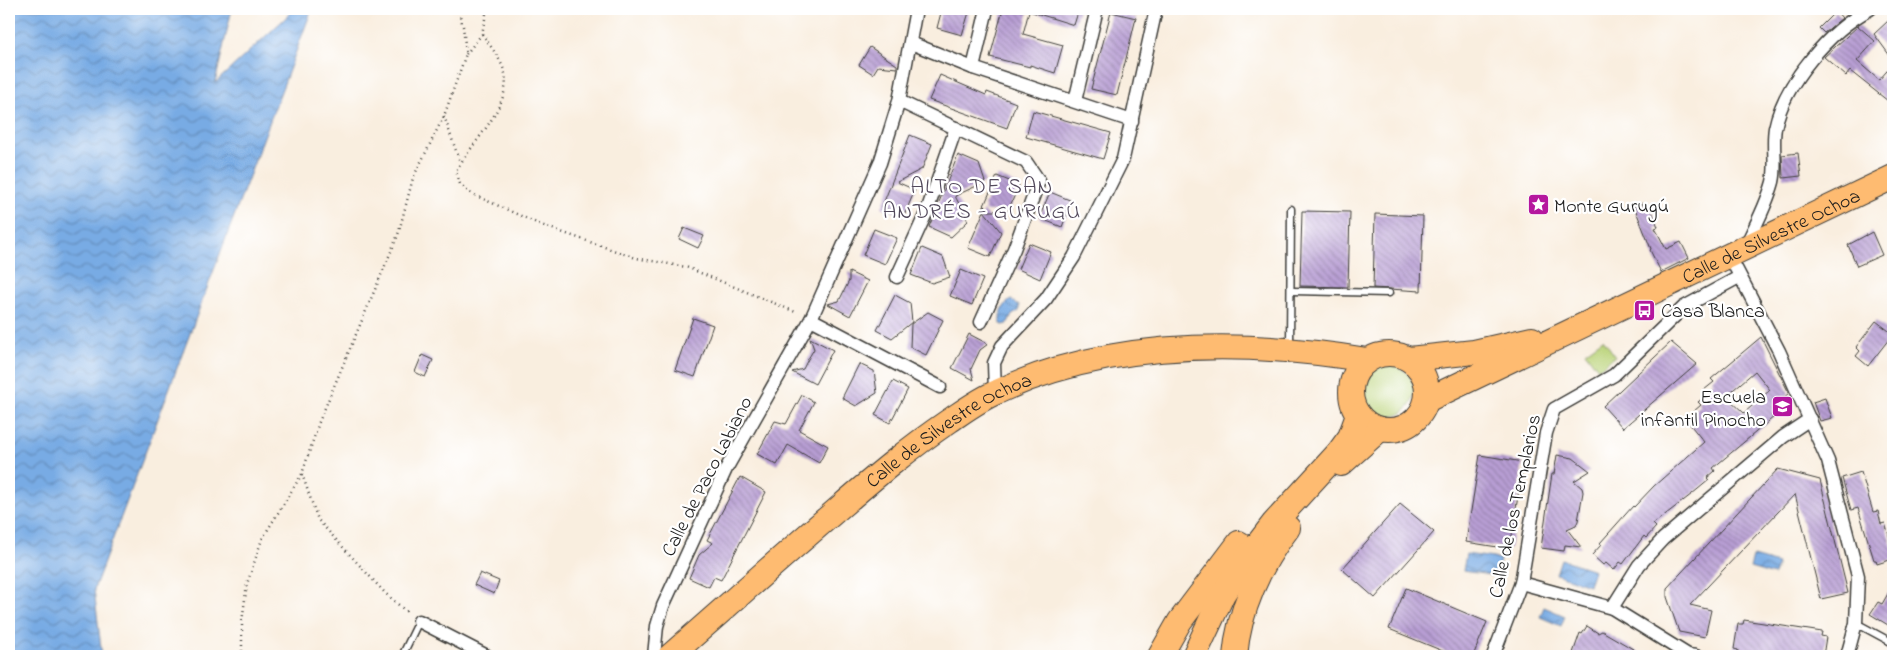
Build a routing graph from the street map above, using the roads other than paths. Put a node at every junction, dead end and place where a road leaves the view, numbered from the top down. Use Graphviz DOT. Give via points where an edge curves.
graph roads {
  1 [pos="916,9"];
  2 [pos="987,9"];
  3 [pos="1097,9"];
  4 [pos="1156,9"];
  5 [pos="1870,9"];
  6 [pos="911,43"];
  7 [pos="973,68"];
  8 [pos="899,101"];
  9 [pos="1075,101"];
  10 [pos="1132,121"];
  11 [pos="956,128"];
  12 [pos="1893,177"];
  13 [pos="1291,209"];
  14 [pos="1737,251"];
  15 [pos="897,277"];
  16 [pos="1739,277"];
  17 [pos="1292,292"];
  18 [pos="1389,292"];
  19 [pos="811,319"];
  20 [pos="981,322"];
  21 [pos="1568,331"];
  22 [pos="1290,350"];
  23 [pos="1409,359"];
  24 [pos="1367,360"];
  25 [pos="940,387"];
  26 [pos="1351,390"];
  27 [pos="995,392"];
  28 [pos="1427,400"];
  29 [pos="1358,414"];
  30 [pos="1810,419"];
  31 [pos="1380,429"];
  32 [pos="1334,470"];
  33 [pos="1306,486"];
  34 [pos="1266,535"];
  35 [pos="1521,583"];
  36 [pos="1612,608"];
  37 [pos="419,621"];
  38 [pos="1856,623"];
  39 [pos="1893,643"];
  40 [pos="402,656"];
  41 [pos="486,656"];
  42 [pos="654,656"];
  43 [pos="670,656"];
  44 [pos="1160,656"];
  45 [pos="1194,656"];
  46 [pos="1235,656"];
  47 [pos="1492,656"];
  48 [pos="1696,656"];
  49 [pos="1847,656"];
  1 -- 6 [label="street, Calle de Paco Labiano"];
  2 -- 7 [label="street"];
  3 -- 9 [label="street"];
  4 -- 10 [label="street"];
  5 -- 14 [label="street" via="1855,17 1809,61 1780,107 1775,131 1774,180 1768,199"];
  6 -- 7 [label="street"];
  6 -- 8 [label="street, Calle de Paco Labiano"];
  7 -- 9 [label="street"];
  8 -- 11 [label="street"];
  8 -- 19 [label="street, Calle de Paco Labiano" via="880,163"];
  9 -- 10 [label="street"];
  10 -- 27 [label="street" via="1123,159 1074,257 1046,299 1002,346 994,363"];
  11 -- 15 [label="street" via="927,211"];
  11 -- 20 [label="street" via="1026,162 1039,181"];
  12 -- 14 [label="highway, Calle de Silvestre Ochoa"];
  13 -- 17 [label="lane"];
  14 -- 16 [label="street"];
  14 -- 21 [label="highway, Calle de Silvestre Ochoa"];
  16 -- 30 [label="street" via="1779,351"];
  16 -- 35 [label="street, Calle de los Templarios" via="1684,307 1614,375 1554,409 1546,433"];
  17 -- 18 [label="lane"];
  17 -- 22 [label="lane"];
  19 -- 25 [label="street"];
  19 -- 42 [label="street, Calle de Paco Labiano" via="718,486 663,606"];
  21 -- 23 [label="highway, Calle de Silvestre Ochoa" via="1474,352"];
  21 -- 28 [label="highway, Calle de Silvestre Ochoa"];
  22 -- 24 [label="highway, Calle de Silvestre Ochoa"];
  22 -- 26 [label="highway" via="1332,368"];
  22 -- 27 [label="highway, Calle de Silvestre Ochoa" via="1158,350 1049,370"];
  23 -- 24 [label="highway" via="1388,353"];
  23 -- 28 [label="highway" via="1424,376"];
  24 -- 26 [label="highway" via="1358,369"];
  26 -- 29 [label="highway"];
  27 -- 43 [label="highway, Calle de Silvestre Ochoa" via="901,454"];
  28 -- 31 [label="highway" via="1422,411 1404,427"];
  29 -- 31 [label="highway"];
  29 -- 33 [label="highway" via="1350,437 1340,452"];
  30 -- 36 [label="street" via="1776,443 1663,539 1639,565"];
  30 -- 38 [label="street" via="1828,461 1858,576"];
  31 -- 32 [label="highway"];
  32 -- 34 [label="highway"];
  32 -- 46 [label="highway" via="1284,533 1254,585 1240,620"];
  33 -- 34 [label="highway"];
  33 -- 44 [label="highway" via="1276,506 1245,535 1180,621"];
  34 -- 45 [label="highway" via="1223,594"];
  35 -- 36 [label="street"];
  35 -- 47 [label="street, Calle de los Templarios"];
  36 -- 48 [label="street" via="1688,655"];
  37 -- 40 [label="lane"];
  37 -- 41 [label="street"];
  38 -- 39 [label="lane"];
  38 -- 49 [label="street"];
}
